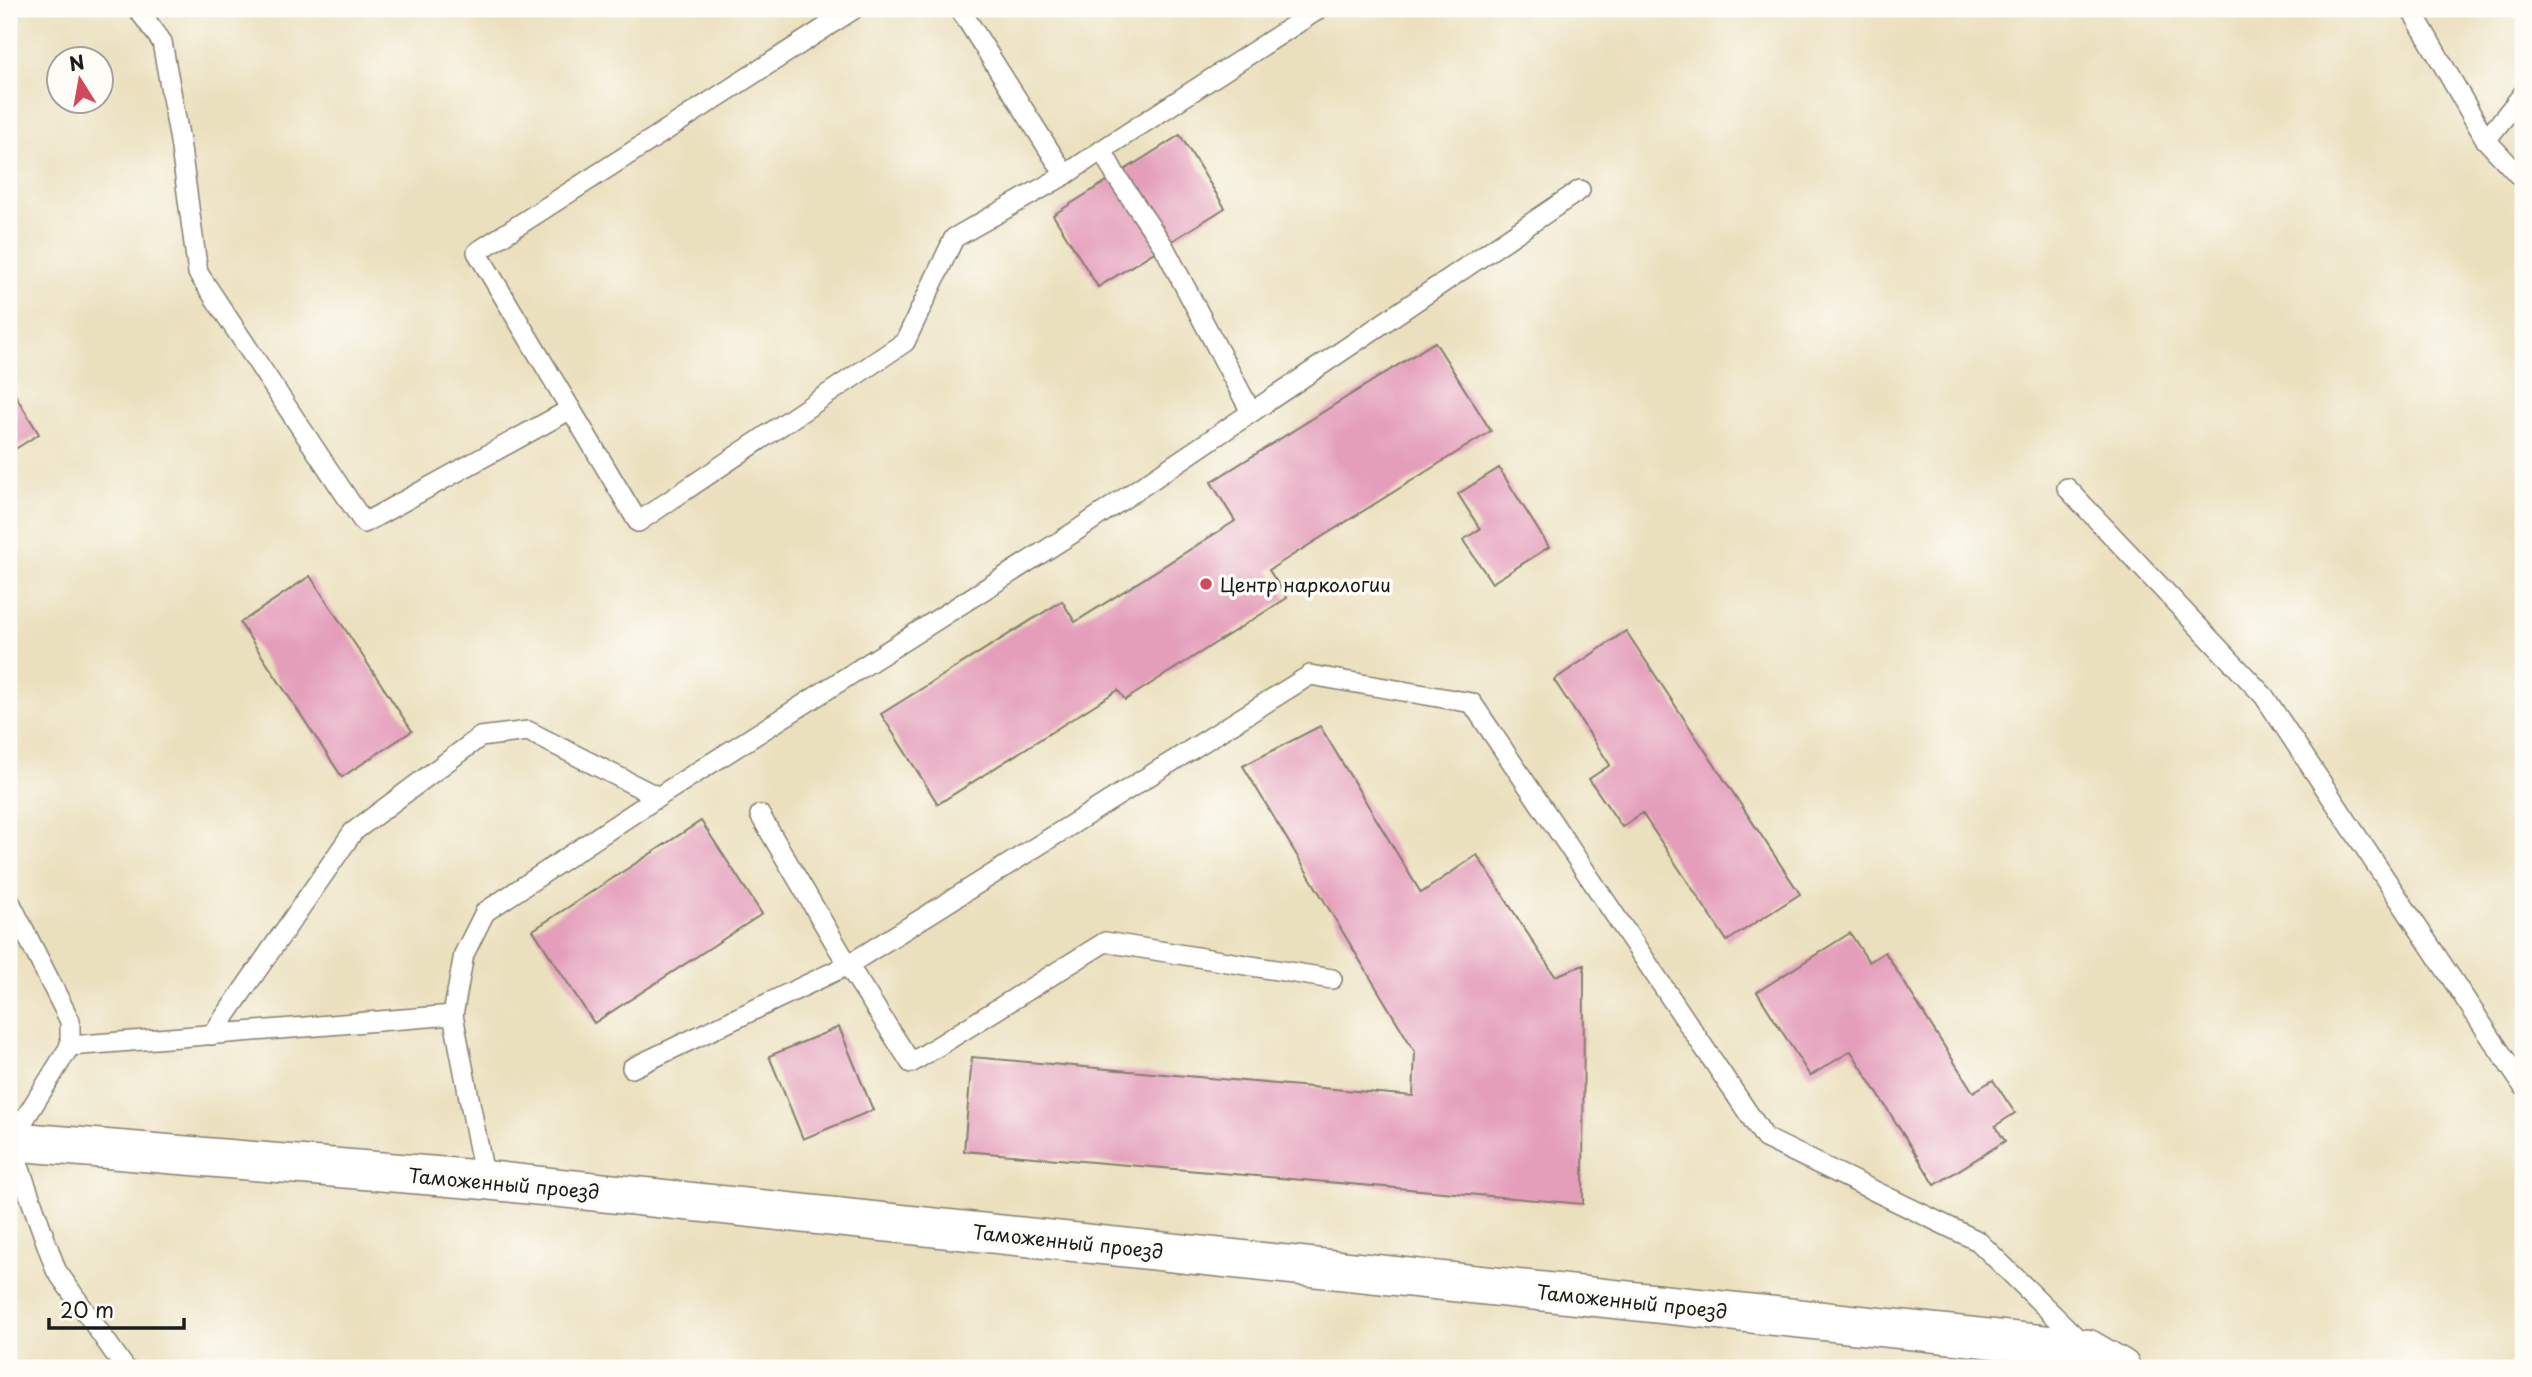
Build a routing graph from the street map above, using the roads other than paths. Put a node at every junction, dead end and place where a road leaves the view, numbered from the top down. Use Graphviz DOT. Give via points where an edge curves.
graph roads {
  1 [pos="138,9"];
  2 [pos="854,9"];
  3 [pos="960,9"];
  4 [pos="1319,9"];
  5 [pos="2411,9"];
  6 [pos="2523,94"];
  7 [pos="2486,140"];
  8 [pos="1102,150"];
  9 [pos="1065,175"];
  10 [pos="2523,180"];
  11 [pos="1580,190"];
  12 [pos="571,409"];
  13 [pos="1251,412"];
  14 [pos="2067,488"];
  15 [pos="658,797"];
  16 [pos="760,816"];
  17 [pos="9,901"];
  18 [pos="848,965"];
  19 [pos="1332,979"];
  20 [pos="453,1015"];
  21 [pos="212,1035"];
  22 [pos="70,1046"];
  23 [pos="632,1068"];
  24 [pos="2523,1086"];
  25 [pos="9,1142"];
  26 [pos="485,1180"];
  27 [pos="2088,1349"];
  28 [pos="125,1368"];
  29 [pos="2121,1368"];
  1 -- 12 [label="lane" via="162,42 198,273 364,523"];
  2 -- 12 [label="lane" via="477,252"];
  3 -- 9 [label="lane"];
  4 -- 8 [label="lane"];
  5 -- 7 [label="lane"];
  6 -- 7 [label="lane"];
  7 -- 10 [label="lane"];
  8 -- 9 [label="lane"];
  8 -- 13 [label="lane" via="1164,247"];
  9 -- 12 [label="lane" via="954,238 905,342 638,522"];
  11 -- 13 [label="lane"];
  13 -- 15 [label="lane" via="1073,533"];
  14 -- 24 [label="lane" via="2264,696"];
  15 -- 20 [label="lane" via="485,912 464,954"];
  15 -- 21 [label="lane" via="528,731 480,737 353,832"];
  16 -- 18 [label="lane"];
  17 -- 22 [label="lane" via="70,1021"];
  18 -- 19 [label="lane" via="911,1063 1105,942"];
  18 -- 23 [label="lane"];
  18 -- 27 [label="lane" via="1310,675 1472,703 1765,1138 1978,1241"];
  20 -- 21 [label="lane"];
  20 -- 26 [label="lane"];
  21 -- 22 [label="lane"];
  22 -- 25 [label="lane"];
  25 -- 26 [label="street, Таможенный проезд"];
  25 -- 28 [label="lane" via="56,1270"];
  26 -- 27 [label="street, Таможенный проезд"];
  27 -- 29 [label="street, Таможенный проезд"];
}
